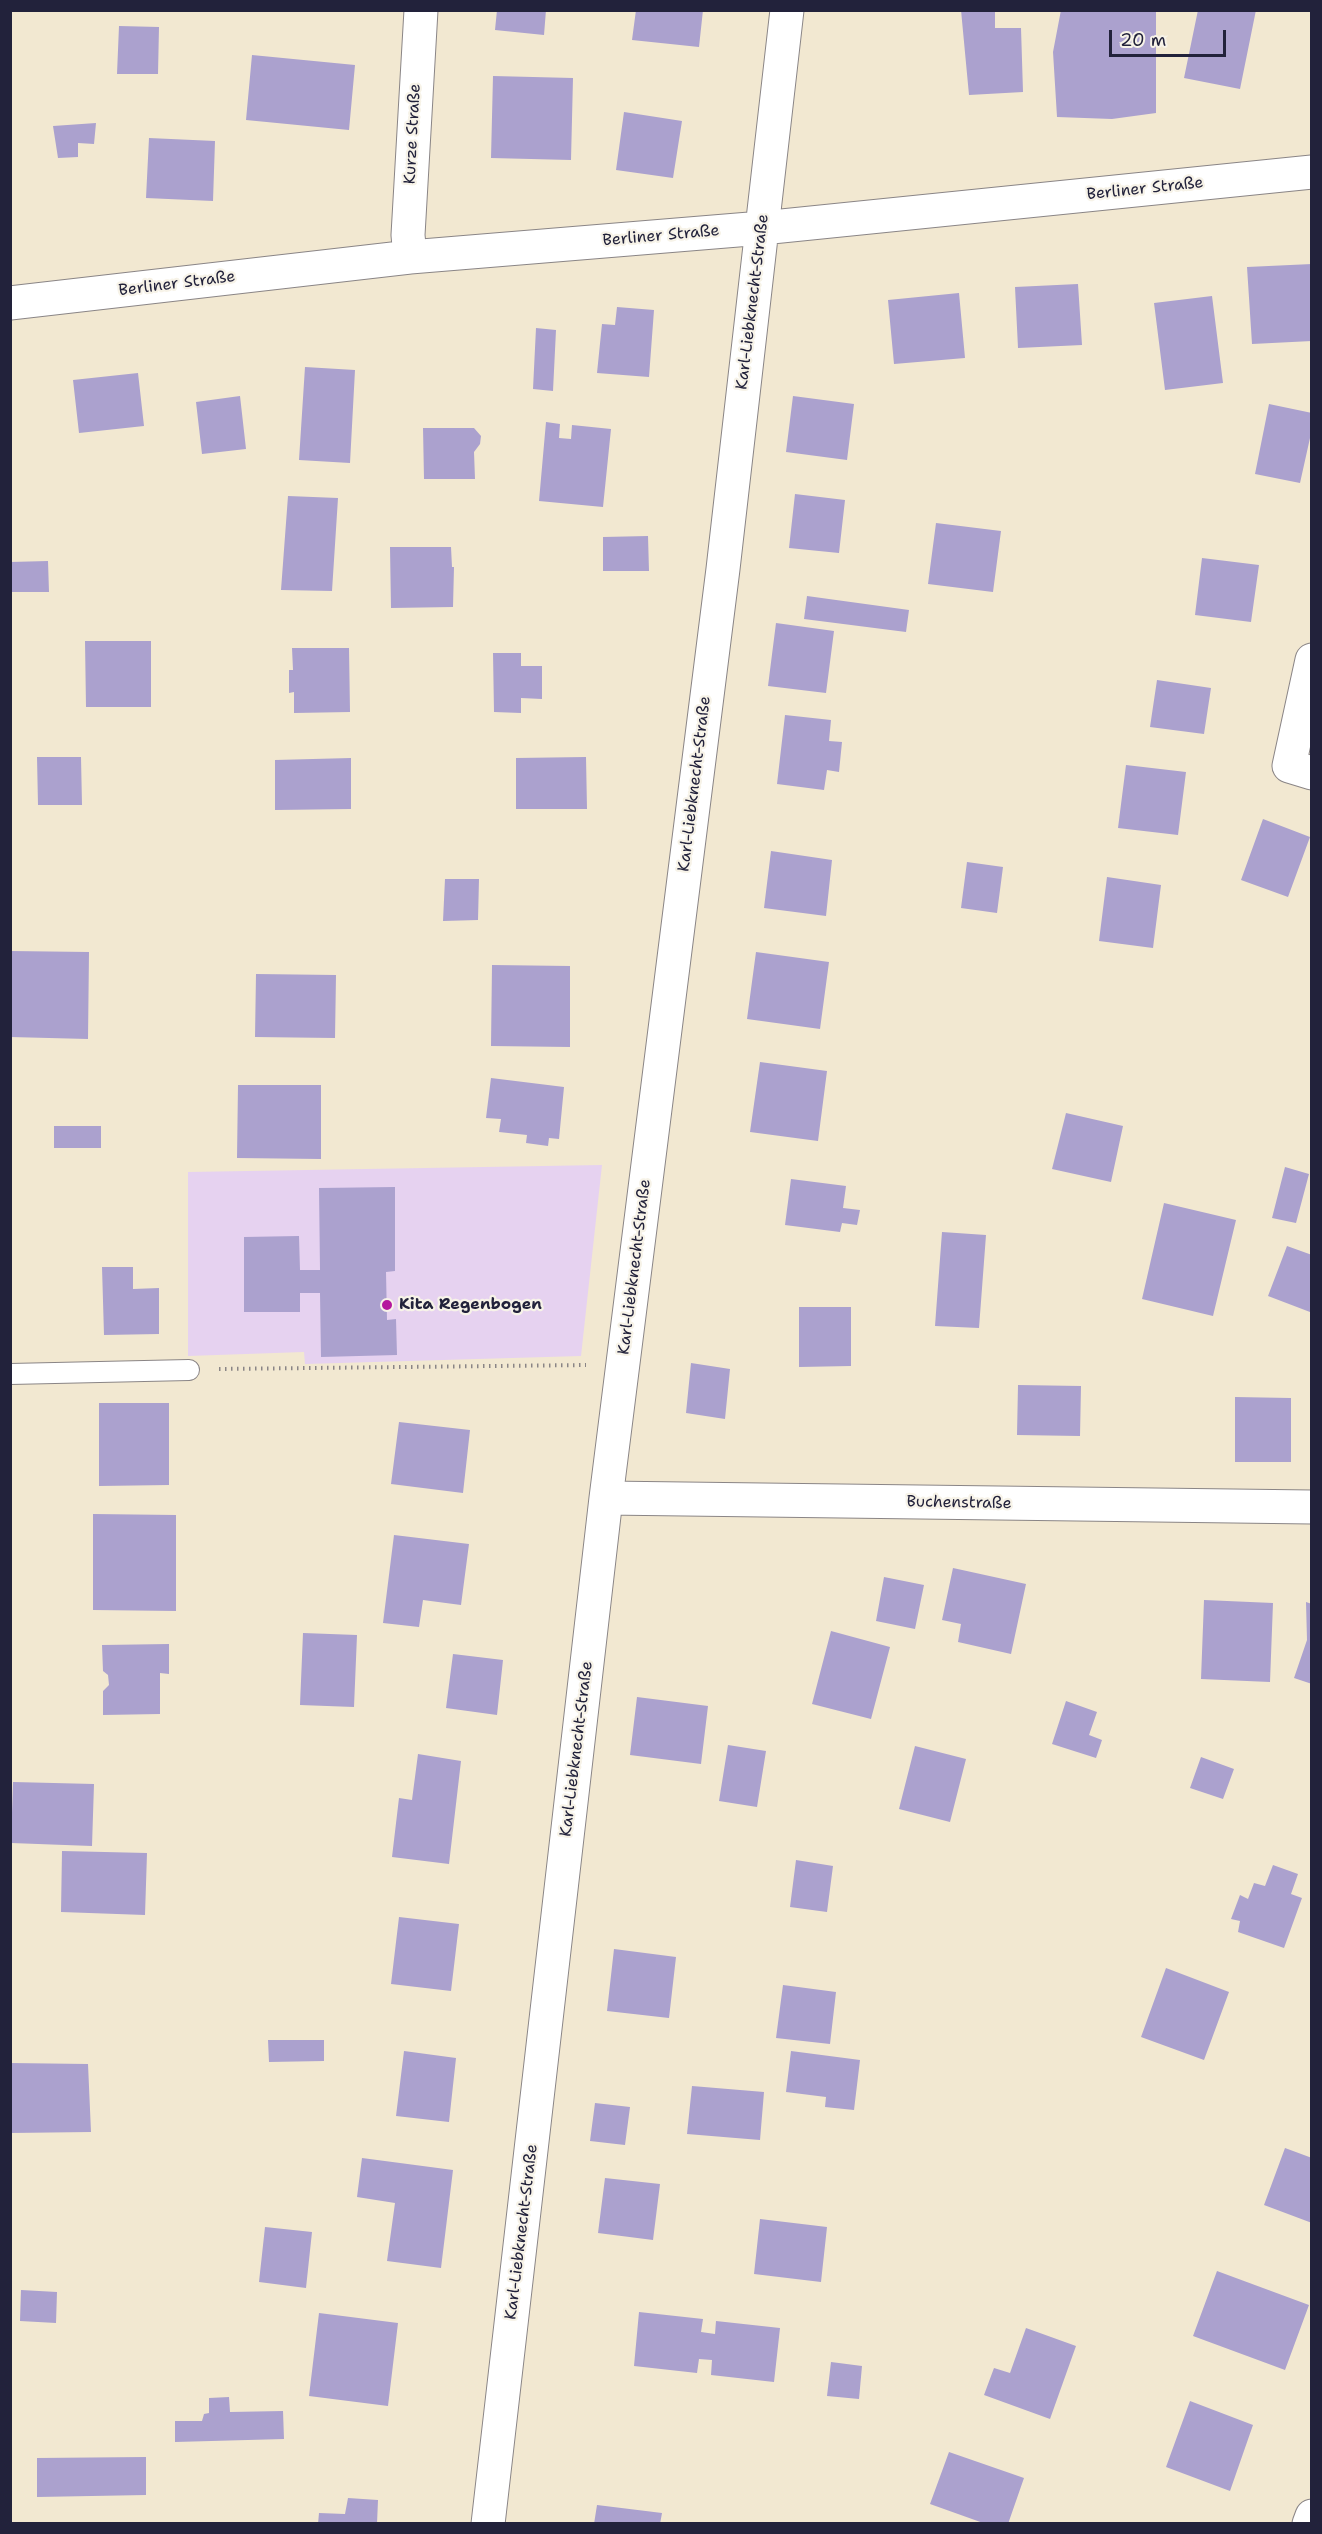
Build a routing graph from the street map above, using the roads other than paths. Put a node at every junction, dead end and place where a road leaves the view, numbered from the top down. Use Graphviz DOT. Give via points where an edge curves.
graph roads {
  1 [pos="421,10"];
  2 [pos="787,10"];
  3 [pos="1311,172"];
  4 [pos="762,228"];
  5 [pos="410,257"];
  6 [pos="10,303"];
  7 [pos="1311,660"];
  8 [pos="1311,773"];
  9 [pos="189,1370"];
  10 [pos="10,1374"];
  11 [pos="606,1498"];
  12 [pos="1311,1507"];
  13 [pos="1311,2516"];
  14 [pos="488,2523"];
  15 [pos="1309,2523"];
  1 -- 5 [label="street, Kurze Straße"];
  2 -- 4 [label="street, Karl-Liebknecht-Straße"];
  3 -- 4 [label="street, Berliner Straße"];
  4 -- 5 [label="street, Berliner Straße"];
  4 -- 11 [label="street, Karl-Liebknecht-Straße"];
  5 -- 6 [label="street, Berliner Straße"];
  7 -- 8 [label="street" via="1289,766"];
  9 -- 10 [label="lane"];
  11 -- 12 [label="street, Buchenstraße"];
  11 -- 14 [label="street, Karl-Liebknecht-Straße"];
  13 -- 15 [label="street"];
}
